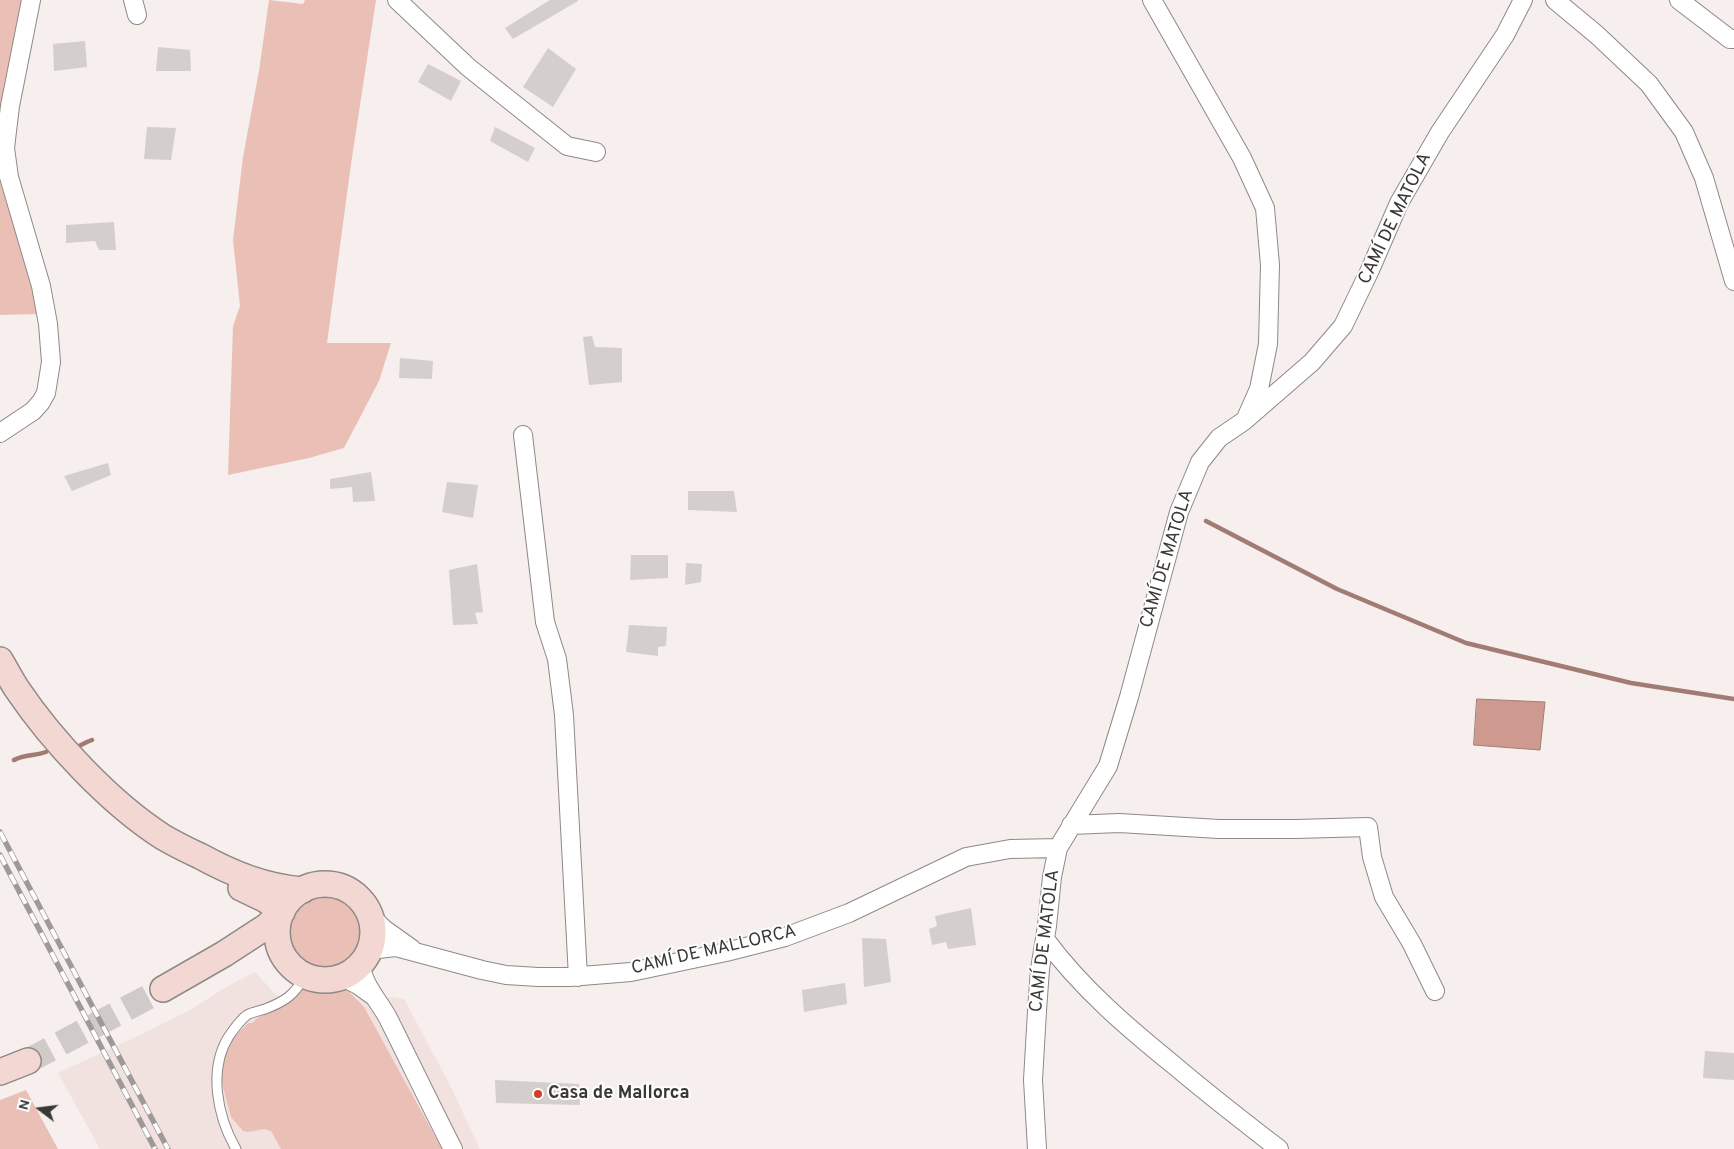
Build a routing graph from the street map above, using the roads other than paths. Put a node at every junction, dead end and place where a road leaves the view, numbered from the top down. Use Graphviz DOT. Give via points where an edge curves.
graph roads {
  1 [pos="31,0"];
  2 [pos="397,0"];
  3 [pos="1152,0"];
  4 [pos="1523,0"];
  5 [pos="1555,0"];
  6 [pos="1679,0"];
  7 [pos="1734,39"];
  8 [pos="596,152"];
  9 [pos="1734,281"];
  10 [pos="1244,421"];
  11 [pos="0,433"];
  12 [pos="523,435"];
  13 [pos="0,660"];
  14 [pos="0,673"];
  15 [pos="1071,825"];
  16 [pos="1058,848"];
  17 [pos="303,890"];
  18 [pos="282,912"];
  19 [pos="371,916"];
  20 [pos="1045,939"];
  21 [pos="280,949"];
  22 [pos="416,952"];
  23 [pos="224,954"];
  24 [pos="357,965"];
  25 [pos="306,976"];
  26 [pos="578,977"];
  27 [pos="163,988"];
  28 [pos="1435,991"];
  29 [pos="28,1061"];
  30 [pos="0,1072"];
  31 [pos="236,1149"];
  32 [pos="453,1149"];
  33 [pos="1037,1149"];
  34 [pos="1279,1149"];
  1 -- 11 [label="street" via="4,148 41,286 51,362 46,393 41,402"];
  2 -- 8 [label="street" via="468,66 567,146"];
  3 -- 10 [label="street" via="1242,158 1265,208 1270,265 1268,344 1259,389"];
  4 -- 10 [label="street, CAMÍ DE MATOLA" via="1505,35 1440,132 1399,203 1343,326 1312,362"];
  5 -- 9 [label="street" via="1649,84 1684,132 1704,178"];
  6 -- 7 [label="street"];
  10 -- 15 [label="street, CAMÍ DE MATOLA" via="1219,438 1200,462 1179,512 1108,766"];
  12 -- 26 [label="street" via="545,622 557,659 564,715"];
  13 -- 17 [label="street" via="46,728 136,817 174,844 238,876"];
  14 -- 18 [label="street" via="46,736 106,799 162,846 188,863 266,900"];
  15 -- 16 [label="street, CAMÍ DE MATOLA"];
  15 -- 28 [label="street" via="1119,823 1219,829 1368,827 1372,858 1384,897"];
  16 -- 20 [label="street, CAMÍ DE MATOLA"];
  16 -- 26 [label="street, CAMÍ DE MALLORCA" via="1010,848 966,857 849,913 785,937 631,972"];
  17 -- 18 [label="street" via="288,901"];
  17 -- 19 [label="street" via="321,884 346,888 361,900"];
  18 -- 21 [label="street" via="277,936"];
  18 -- 23 [label="street" via="267,926"];
  19 -- 22 [label="street, CAMÍ DE MALLORCA"];
  19 -- 24 [label="street" via="372,941"];
  20 -- 33 [label="street, CAMÍ DE MATOLA" via="1040,968 1033,1080"];
  20 -- 34 [label="street" via="1064,965 1135,1034"];
  21 -- 23 [label="street" via="250,946"];
  21 -- 25 [label="street" via="290,965"];
  22 -- 24 [label="street, CAMÍ DE MALLORCA" via="388,947 378,949"];
  22 -- 26 [label="street, CAMÍ DE MALLORCA" via="506,975"];
  23 -- 27 [label="street"];
  24 -- 25 [label="street" via="330,980"];
  24 -- 32 [label="street" via="358,985 378,1000"];
  25 -- 31 [label="lane" via="286,1000 247,1015 223,1045 217,1087 224,1123"];
  29 -- 30 [label="street"];
}
